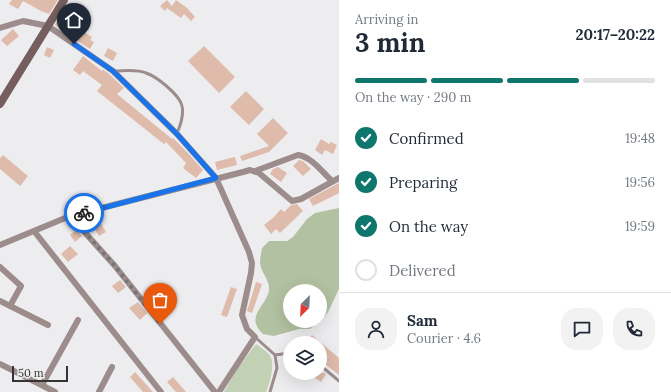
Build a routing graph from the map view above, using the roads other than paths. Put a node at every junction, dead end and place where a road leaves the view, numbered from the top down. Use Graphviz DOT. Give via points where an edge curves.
graph roads {
  1 [pos="64,0"];
  2 [pos="48,26"];
  3 [pos="0,28"];
  4 [pos="113,71"];
  5 [pos="0,104"];
  6 [pos="177,134"];
  7 [pos="256,171"];
  8 [pos="216,178"];
  9 [pos="339,178"];
  10 [pos="332,182"];
  11 [pos="70,216"];
  12 [pos="34,231"];
  13 [pos="0,245"];
  14 [pos="0,267"];
  15 [pos="0,301"];
  16 [pos="10,306"];
  17 [pos="78,320"];
  18 [pos="48,325"];
  19 [pos="255,337"];
  20 [pos="283,354"];
  21 [pos="275,355"];
  22 [pos="0,364"];
  23 [pos="112,367"];
  24 [pos="327,371"];
  25 [pos="339,381"];
  26 [pos="42,385"];
  27 [pos="55,392"];
  28 [pos="99,392"];
  29 [pos="161,392"];
  30 [pos="215,392"];
  31 [pos="219,392"];
  32 [pos="270,392"];
  1 -- 2 [label="main road"];
  2 -- 3 [label="street" via="23,21"];
  2 -- 4 [label="street"];
  2 -- 5 [label="main road"];
  4 -- 6 [label="street"];
  4 -- 6 [label="lane" via="146,72 167,85 182,104 183,112"];
  6 -- 8 [label="street"];
  7 -- 8 [label="street"];
  7 -- 10 [label="street" via="298,155 309,159"];
  7 -- 10 [label="street" via="292,201 302,199"];
  8 -- 11 [label="street"];
  8 -- 19 [label="street" via="252,263 242,315 247,329"];
  9 -- 10 [label="street"];
  11 -- 12 [label="street"];
  11 -- 30 [label="street" via="115,266"];
  12 -- 13 [label="street"];
  12 -- 29 [label="street"];
  14 -- 16 [label="street" via="21,286"];
  15 -- 16 [label="street"];
  16 -- 18 [label="street"];
  17 -- 26 [label="street"];
  19 -- 21 [label="lane"];
  19 -- 31 [label="street"];
  20 -- 21 [label="lane"];
  21 -- 32 [label="lane" via="278,368"];
  22 -- 26 [label="street"];
  23 -- 28 [label="street"];
  24 -- 25 [label="lane"];
  26 -- 27 [label="street"];
}
